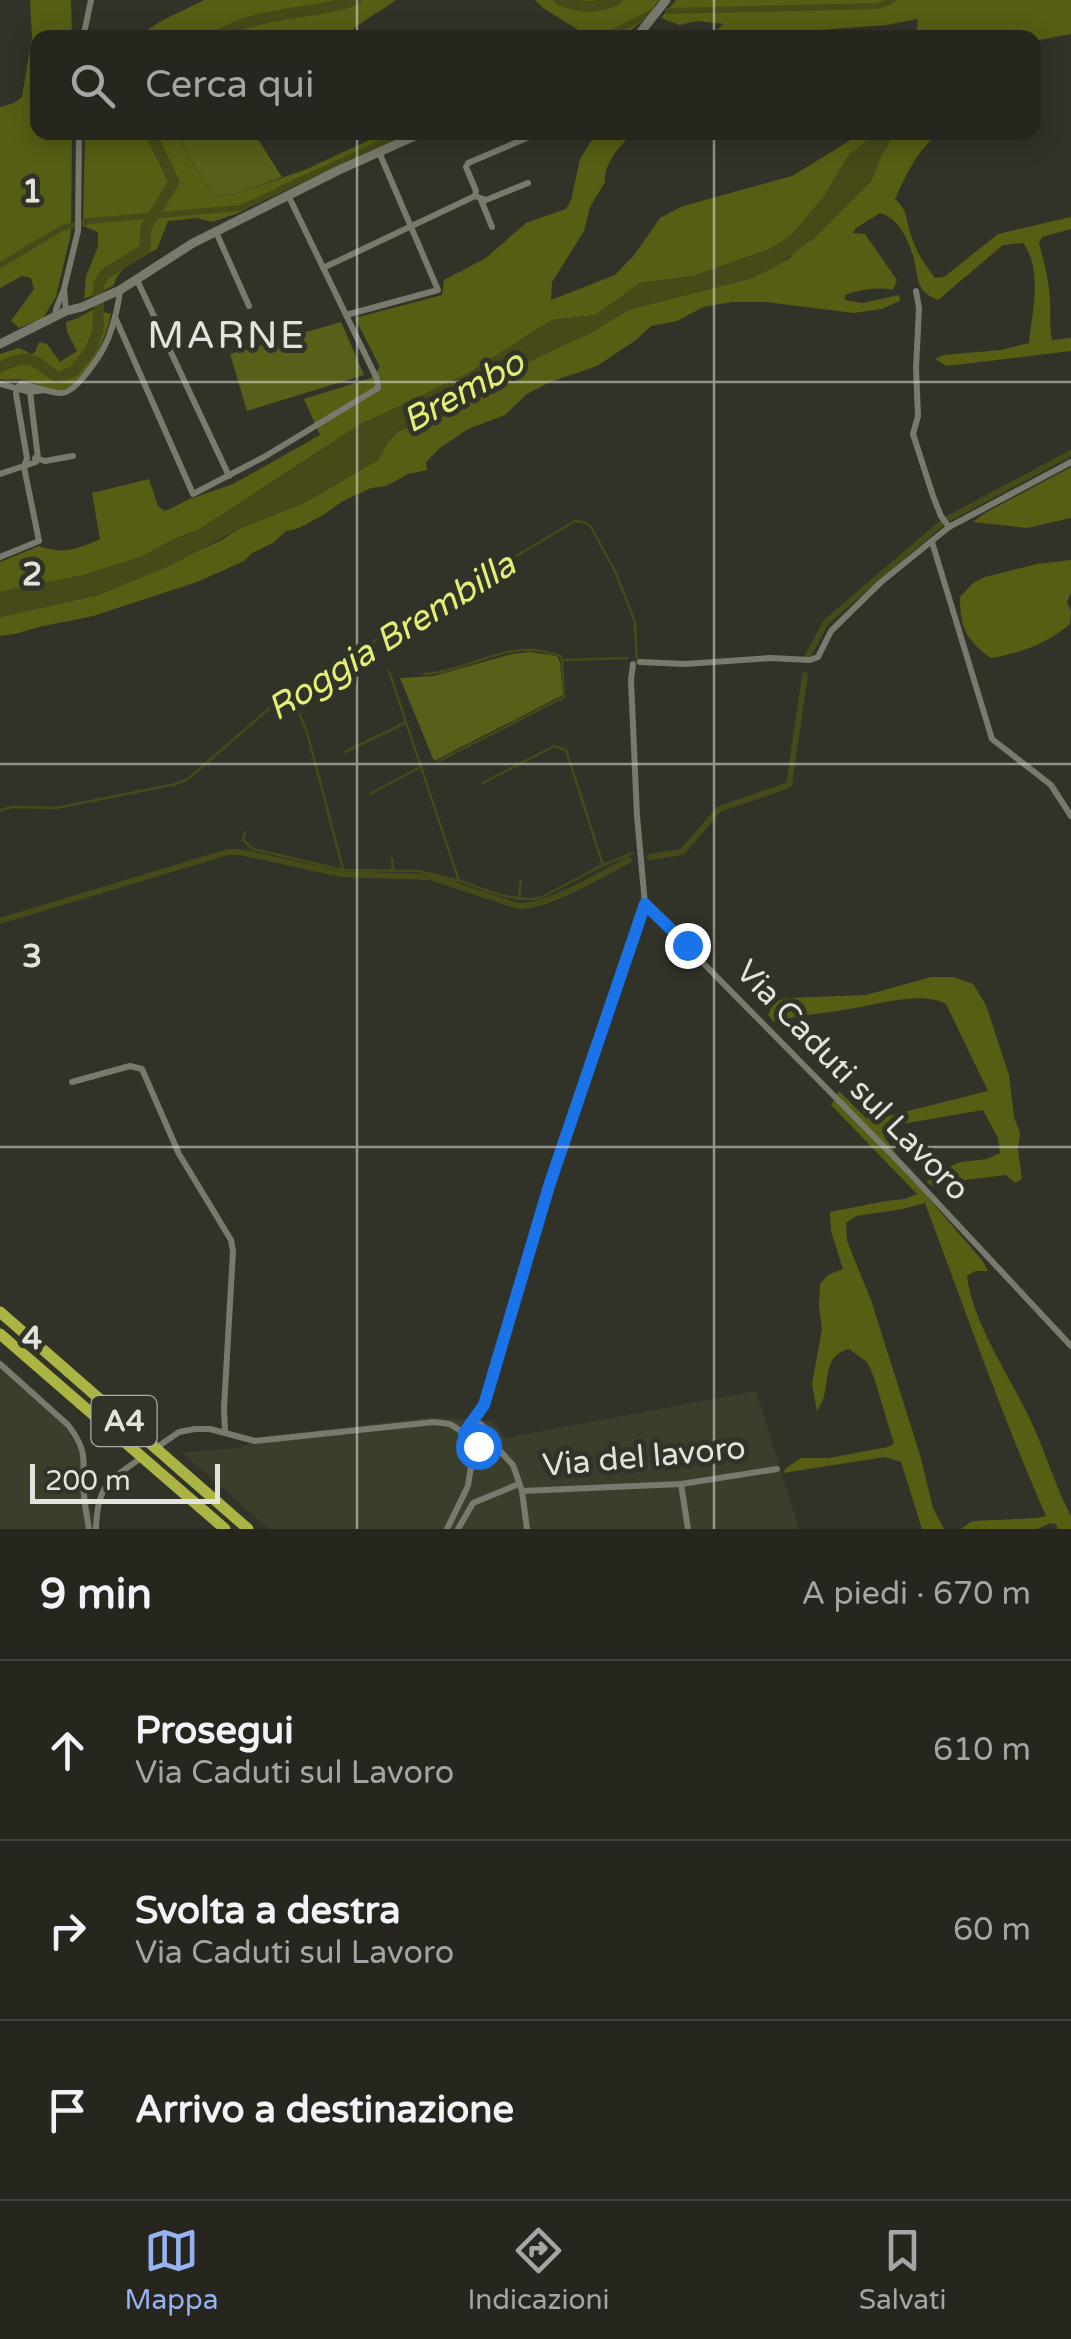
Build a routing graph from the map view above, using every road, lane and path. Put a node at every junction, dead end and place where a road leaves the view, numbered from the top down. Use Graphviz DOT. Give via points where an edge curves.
graph roads {
  1 [pos="88,0"];
  2 [pos="666,0"];
  3 [pos="83,30"];
  4 [pos="642,30"];
  5 [pos="80,140"];
  6 [pos="406,140"];
  7 [pos="521,140"];
  8 [pos="379,152"];
  9 [pos="528,183"];
  10 [pos="288,195"];
  11 [pos="478,198"];
  12 [pos="410,226"];
  13 [pos="492,227"];
  14 [pos="216,232"];
  15 [pos="324,268"];
  16 [pos="138,280"];
  17 [pos="64,289"];
  18 [pos="120,290"];
  19 [pos="916,291"];
  20 [pos="249,306"];
  21 [pos="66,311"];
  22 [pos="346,315"];
  23 [pos="115,317"];
  24 [pos="55,318"];
  25 [pos="0,344"];
  26 [pos="0,384"];
  27 [pos="17,388"];
  28 [pos="45,390"];
  29 [pos="30,392"];
  30 [pos="73,456"];
  31 [pos="28,458"];
  32 [pos="38,458"];
  33 [pos="1071,462"];
  34 [pos="24,467"];
  35 [pos="0,474"];
  36 [pos="230,476"];
  37 [pos="949,526"];
  38 [pos="932,542"];
  39 [pos="0,557"];
  40 [pos="1071,816"];
  41 [pos="645,904"];
  42 [pos="72,1082"];
  43 [pos="0,1312"];
  44 [pos="0,1334"];
  45 [pos="1071,1346"];
  46 [pos="0,1364"];
  47 [pos="224,1408"];
  48 [pos="470,1424"];
  49 [pos="210,1429"];
  50 [pos="226,1432"];
  51 [pos="464,1433"];
  52 [pos="487,1437"];
  53 [pos="474,1447"];
  54 [pos="777,1469"];
  55 [pos="681,1484"];
  56 [pos="521,1488"];
  57 [pos="93,1529"];
  58 [pos="225,1529"];
  59 [pos="248,1529"];
  60 [pos="447,1529"];
  61 [pos="458,1529"];
  62 [pos="527,1529"];
  63 [pos="688,1529"];
  1 -- 3 [label="street"];
  2 -- 4 [label="street"];
  5 -- 17 [label="street" via="78,231"];
  6 -- 8 [label="street"];
  7 -- 11 [label="street" via="466,166"];
  8 -- 10 [label="street"];
  8 -- 12 [label="street"];
  9 -- 11 [label="street"];
  10 -- 14 [label="street"];
  10 -- 15 [label="street"];
  11 -- 12 [label="street"];
  11 -- 13 [label="street"];
  12 -- 15 [label="street"];
  12 -- 22 [label="street" via="438,290"];
  14 -- 16 [label="street"];
  14 -- 20 [label="street"];
  15 -- 22 [label="street"];
  16 -- 18 [label="street"];
  16 -- 36 [label="street"];
  17 -- 21 [label="street"];
  17 -- 24 [label="street"];
  18 -- 21 [label="street"];
  18 -- 23 [label="street"];
  19 -- 37 [label="street" via="913,434"];
  21 -- 24 [label="street"];
  22 -- 36 [label="street" via="378,388"];
  23 -- 28 [label="street" via="106,345 73,389"];
  23 -- 36 [label="street" via="193,494"];
  24 -- 25 [label="street"];
  26 -- 27 [label="street"];
  27 -- 28 [label="street"];
  27 -- 29 [label="street"];
  27 -- 31 [label="street"];
  28 -- 29 [label="street"];
  29 -- 32 [label="street"];
  30 -- 32 [label="street"];
  31 -- 32 [label="street"];
  31 -- 34 [label="street"];
  32 -- 34 [label="street"];
  33 -- 37 [label="street"];
  34 -- 35 [label="street"];
  34 -- 39 [label="street" via="39,541"];
  37 -- 38 [label="street"];
  38 -- 40 [label="street" via="992,739 1051,786"];
  38 -- 41 [label="street" via="831,631 818,657 636,663 630,680"];
  41 -- 45 [label="street, Via Caduti sul Lavoro"];
  41 -- 48 [label="street" via="549,1186 484,1405"];
  42 -- 47 [label="street" via="130,1066 142,1070 179,1154 231,1240"];
  43 -- 59 [label="highway, A4"];
  44 -- 58 [label="highway, A4"];
  46 -- 57 [label="street" via="76,1436"];
  47 -- 49 [label="street"];
  47 -- 50 [label="street"];
  48 -- 51 [label="street"];
  48 -- 52 [label="street" via="481,1424"];
  49 -- 50 [label="street"];
  49 -- 57 [label="street" via="180,1432 111,1480 100,1494"];
  50 -- 51 [label="street" via="256,1442 444,1422"];
  51 -- 53 [label="street"];
  52 -- 53 [label="street"];
  52 -- 56 [label="street, Via del lavoro" via="514,1465"];
  53 -- 60 [label="street" via="468,1486"];
  54 -- 55 [label="street, Via del lavoro"];
  55 -- 56 [label="street, Via del lavoro"];
  55 -- 63 [label="street"];
  56 -- 61 [label="street" via="473,1503"];
  56 -- 62 [label="street"];
}
